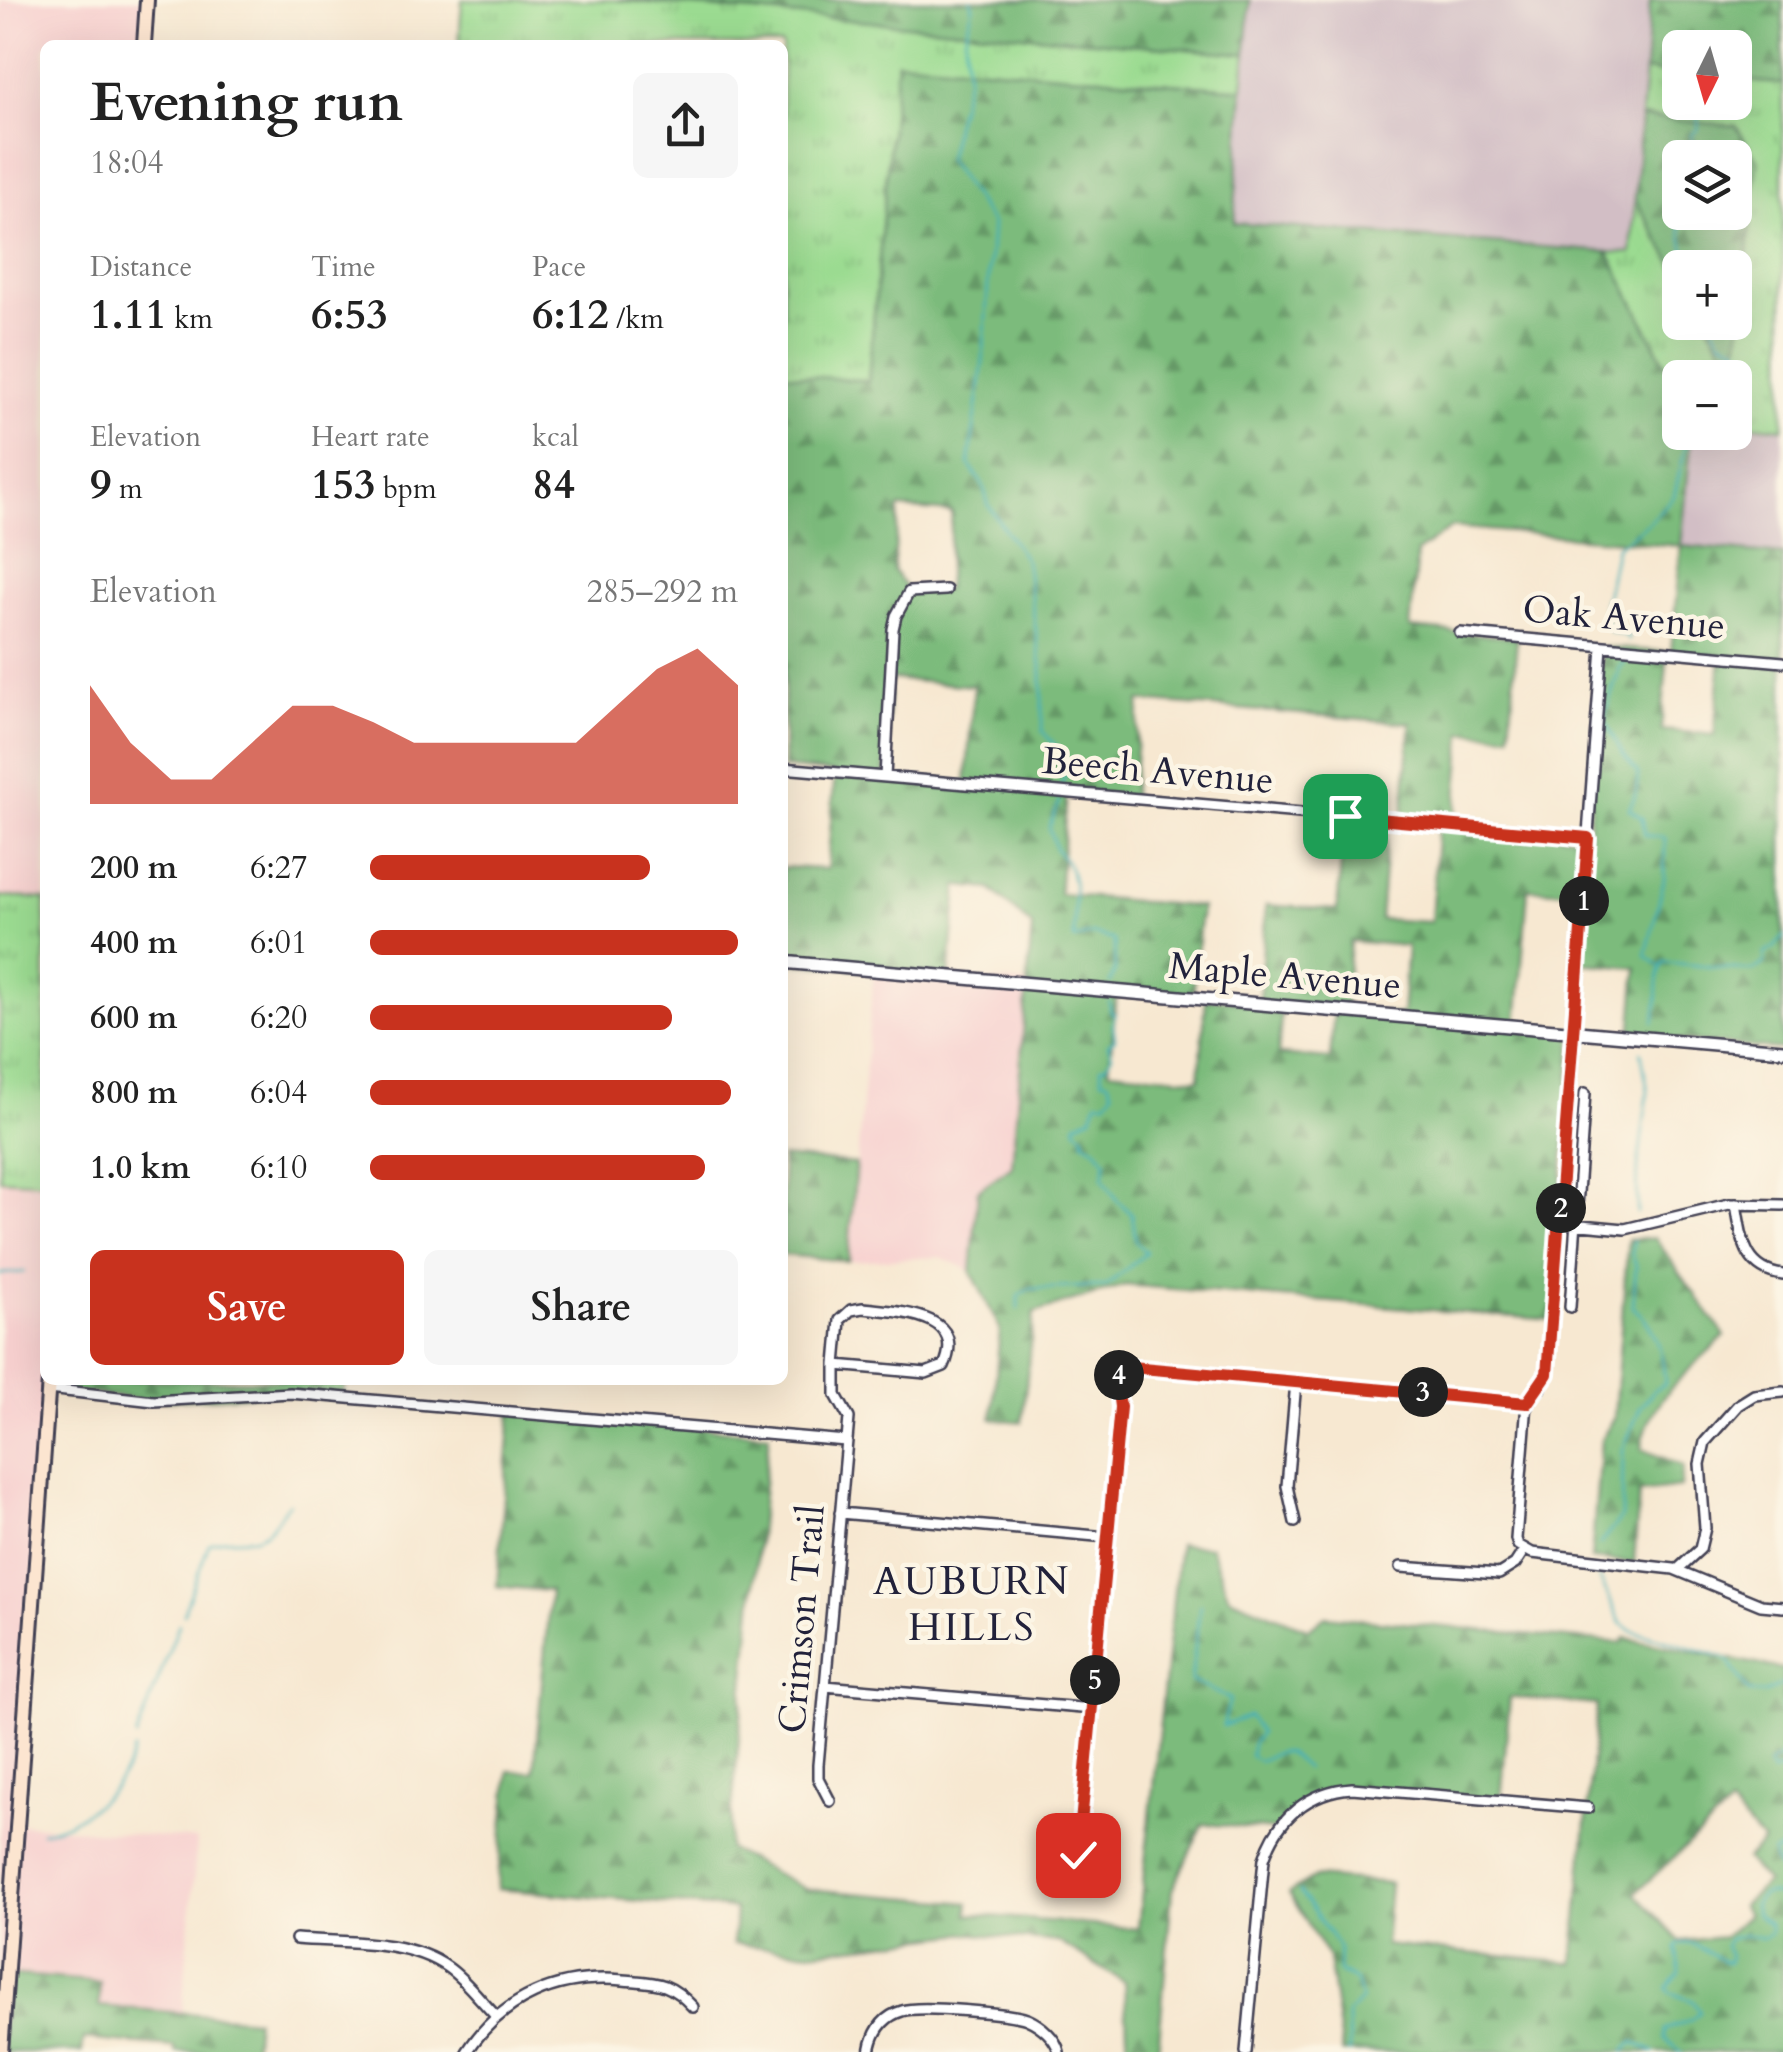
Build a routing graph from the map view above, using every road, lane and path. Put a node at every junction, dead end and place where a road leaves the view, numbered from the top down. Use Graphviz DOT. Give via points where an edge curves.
graph roads {
  1 [pos="147,0"];
  2 [pos="144,40"];
  3 [pos="946,590"];
  4 [pos="1460,633"];
  5 [pos="1602,646"];
  6 [pos="1783,662"];
  7 [pos="788,769"];
  8 [pos="885,777"];
  9 [pos="1588,838"];
  10 [pos="788,963"];
  11 [pos="1573,1030"];
  12 [pos="1783,1050"];
  13 [pos="1585,1093"];
  14 [pos="1736,1204"];
  15 [pos="1783,1205"];
  16 [pos="1560,1223"];
  17 [pos="1577,1224"];
  18 [pos="1783,1275"];
  19 [pos="1570,1308"];
  20 [pos="836,1365"];
  21 [pos="1296,1382"];
  22 [pos="49,1385"];
  23 [pos="1783,1392"];
  24 [pos="1527,1403"];
  25 [pos="846,1441"];
  26 [pos="840,1513"];
  27 [pos="1295,1522"];
  28 [pos="1107,1536"];
  29 [pos="1524,1550"];
  30 [pos="1401,1567"];
  31 [pos="1676,1570"];
  32 [pos="1783,1607"];
  33 [pos="825,1686"];
  34 [pos="1093,1709"];
  35 [pos="830,1800"];
  36 [pos="1588,1808"];
  37 [pos="1063,1877"];
  38 [pos="296,1938"];
  39 [pos="693,2007"];
  40 [pos="496,2016"];
  41 [pos="1,2052"];
  42 [pos="468,2052"];
  43 [pos="870,2052"];
  44 [pos="1059,2052"];
  45 [pos="1246,2052"];
  1 -- 2 [label="main road"];
  3 -- 8 [label="street" via="908,592 896,616"];
  4 -- 5 [label="street, Oak Avenue"];
  5 -- 6 [label="street, Oak Avenue"];
  5 -- 9 [label="street"];
  7 -- 8 [label="street, Beech Avenue"];
  8 -- 9 [label="street, Beech Avenue"];
  9 -- 11 [label="street"];
  10 -- 11 [label="street, Maple Avenue"];
  11 -- 12 [label="street, Maple Avenue"];
  11 -- 16 [label="street"];
  13 -- 17 [label="street"];
  14 -- 15 [label="street"];
  14 -- 17 [label="street" via="1625,1229"];
  14 -- 18 [label="street" via="1744,1249 1754,1265"];
  16 -- 17 [label="street"];
  16 -- 24 [label="street" via="1548,1368"];
  17 -- 19 [label="street"];
  20 -- 20 [label="street" via="838,1326 851,1310 924,1316 947,1342 946,1363 932,1372"];
  20 -- 25 [label="street, Crimson Trail"];
  21 -- 24 [label="street"];
  21 -- 27 [label="street" via="1287,1486"];
  21 -- 28 [label="street" via="1124,1369 1117,1378"];
  22 -- 25 [label="street" via="154,1401 290,1394"];
  22 -- 41 [label="main road"];
  23 -- 31 [label="street" via="1754,1395 1738,1405 1704,1442 1705,1528 1700,1549"];
  24 -- 29 [label="street" via="1516,1534"];
  25 -- 26 [label="street, Crimson Trail"];
  26 -- 28 [label="street"];
  26 -- 33 [label="street, Crimson Trail"];
  28 -- 34 [label="street"];
  29 -- 30 [label="street" via="1499,1574"];
  29 -- 31 [label="street"];
  31 -- 32 [label="street" via="1762,1606"];
  33 -- 34 [label="street"];
  33 -- 35 [label="street, Crimson Trail" via="818,1778"];
  34 -- 37 [label="street" via="1080,1846"];
  36 -- 45 [label="street" via="1352,1788 1300,1806 1277,1830 1264,1860"];
  38 -- 40 [label="street" via="426,1955 449,1968"];
  39 -- 40 [label="street" via="662,1983 590,1978 540,1990"];
  40 -- 42 [label="street"];
  43 -- 44 [label="street" via="883,2022 918,2008 1022,2018 1042,2028"];
}
